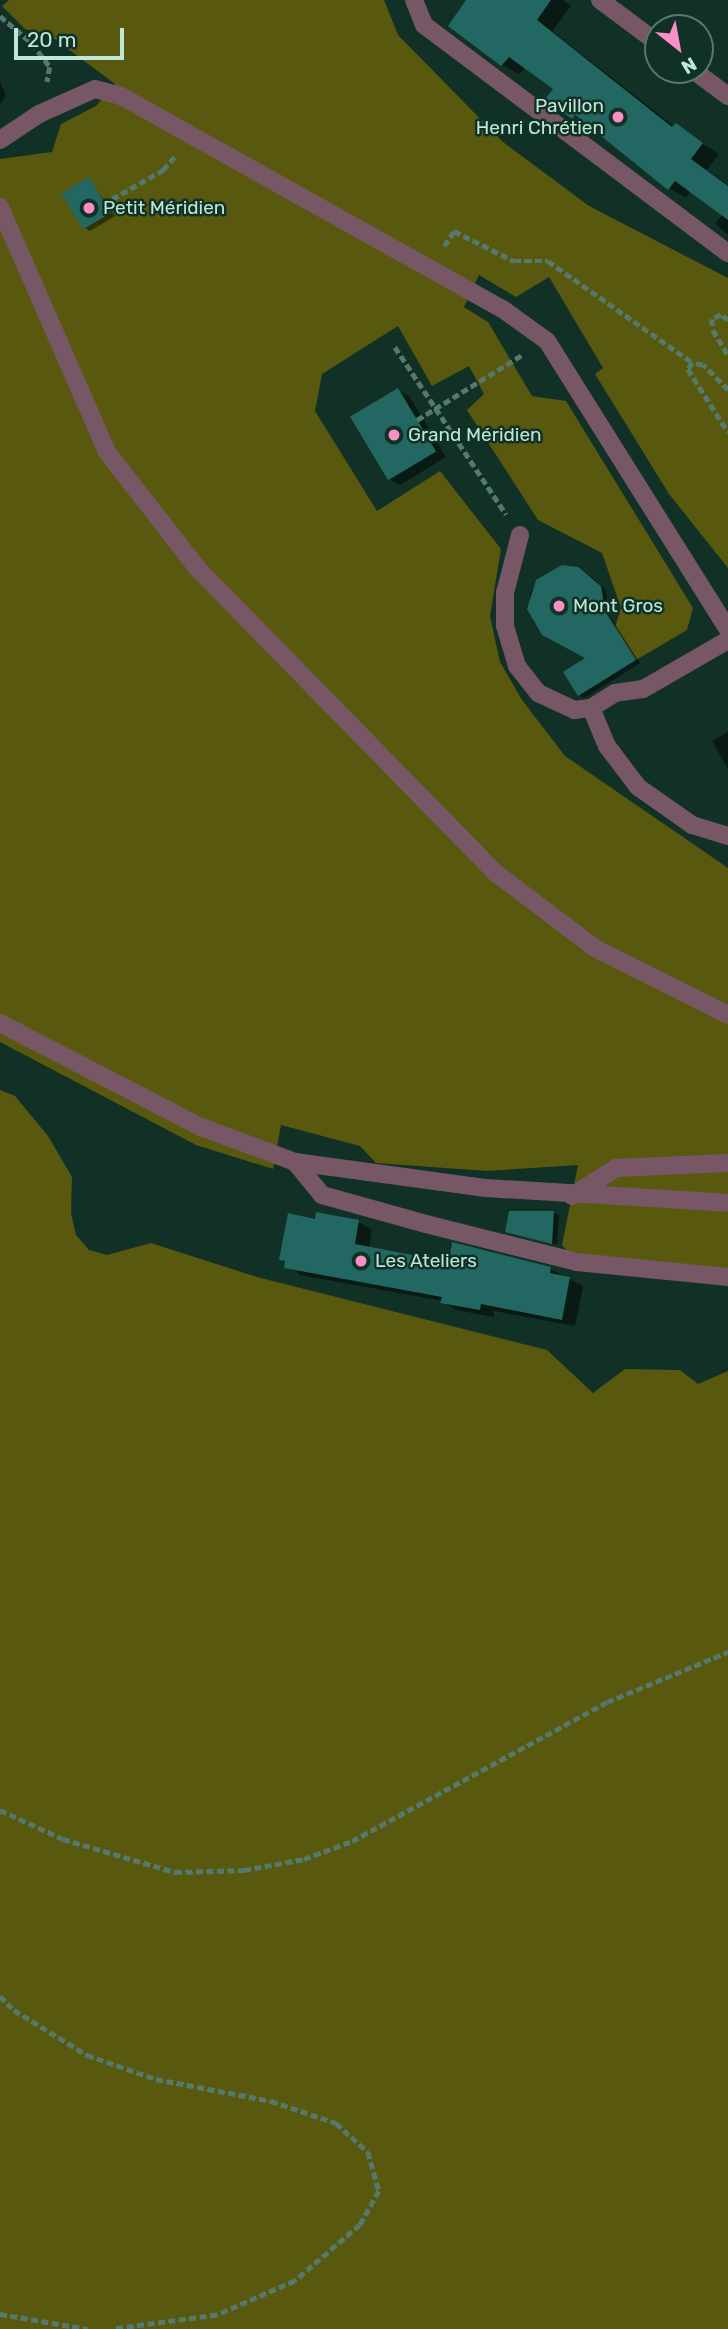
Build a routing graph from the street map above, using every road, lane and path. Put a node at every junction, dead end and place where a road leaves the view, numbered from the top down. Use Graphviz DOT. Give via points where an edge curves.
graph roads {
  1 [pos="414,0"];
  2 [pos="600,0"];
  3 [pos="0,16"];
  4 [pos="644,33"];
  5 [pos="712,84"];
  6 [pos="728,96"];
  7 [pos="40,114"];
  8 [pos="0,140"];
  9 [pos="179,153"];
  10 [pos="112,199"];
  11 [pos="0,207"];
  12 [pos="728,253"];
  13 [pos="430,267"];
  14 [pos="728,320"];
  15 [pos="395,347"];
  16 [pos="728,355"];
  17 [pos="510,361"];
  18 [pos="693,363"];
  19 [pos="728,390"];
  20 [pos="434,408"];
  21 [pos="417,420"];
  22 [pos="728,432"];
  23 [pos="520,535"];
  24 [pos="728,630"];
  25 [pos="728,640"];
  26 [pos="591,708"];
  27 [pos="728,836"];
  28 [pos="728,1014"];
  29 [pos="0,1023"];
  30 [pos="295,1162"];
  31 [pos="728,1163"];
  32 [pos="572,1196"];
  33 [pos="728,1202"];
  34 [pos="728,1277"];
  35 [pos="728,1652"];
  36 [pos="0,1810"];
  37 [pos="0,1996"];
  38 [pos="0,2314"];
  39 [pos="88,2329"];
  40 [pos="114,2329"];
  1 -- 12 [label="lane" via="424,24"];
  2 -- 4 [label="lane"];
  3 -- 7 [label="path" via="32,43 50,67"];
  5 -- 6 [label="lane"];
  7 -- 8 [label="lane"];
  7 -- 13 [label="lane" via="95,89 121,96"];
  9 -- 10 [label="path" via="163,170"];
  11 -- 28 [label="lane" via="107,452 199,570 497,874 595,948"];
  13 -- 18 [label="path" via="454,232 514,261 548,261"];
  13 -- 24 [label="lane" via="547,341"];
  14 -- 16 [label="path" via="721,316 712,319 713,330"];
  15 -- 20 [label="path"];
  17 -- 20 [label="path"];
  18 -- 19 [label="path" via="703,365"];
  18 -- 22 [label="path" via="689,376"];
  20 -- 21 [label="path"];
  20 -- 23 [label="path"];
  23 -- 26 [label="lane" via="505,593 505,626 517,666 538,693 574,710"];
  25 -- 26 [label="lane" via="643,689 615,692"];
  26 -- 27 [label="lane" via="607,746 638,787 692,825"];
  29 -- 30 [label="lane" via="201,1127"];
  30 -- 32 [label="lane"];
  30 -- 34 [label="lane" via="322,1195 426,1224 577,1262"];
  31 -- 32 [label="lane" via="616,1168"];
  32 -- 33 [label="lane"];
  35 -- 36 [label="path" via="607,1702 352,1841 304,1859 244,1870 174,1871 62,1839"];
  37 -- 40 [label="path" via="13,2010 87,2055 156,2079 271,2101 336,2123 368,2152 379,2191 360,2225 295,2281 217,2315"];
  38 -- 39 [label="path"];
}
